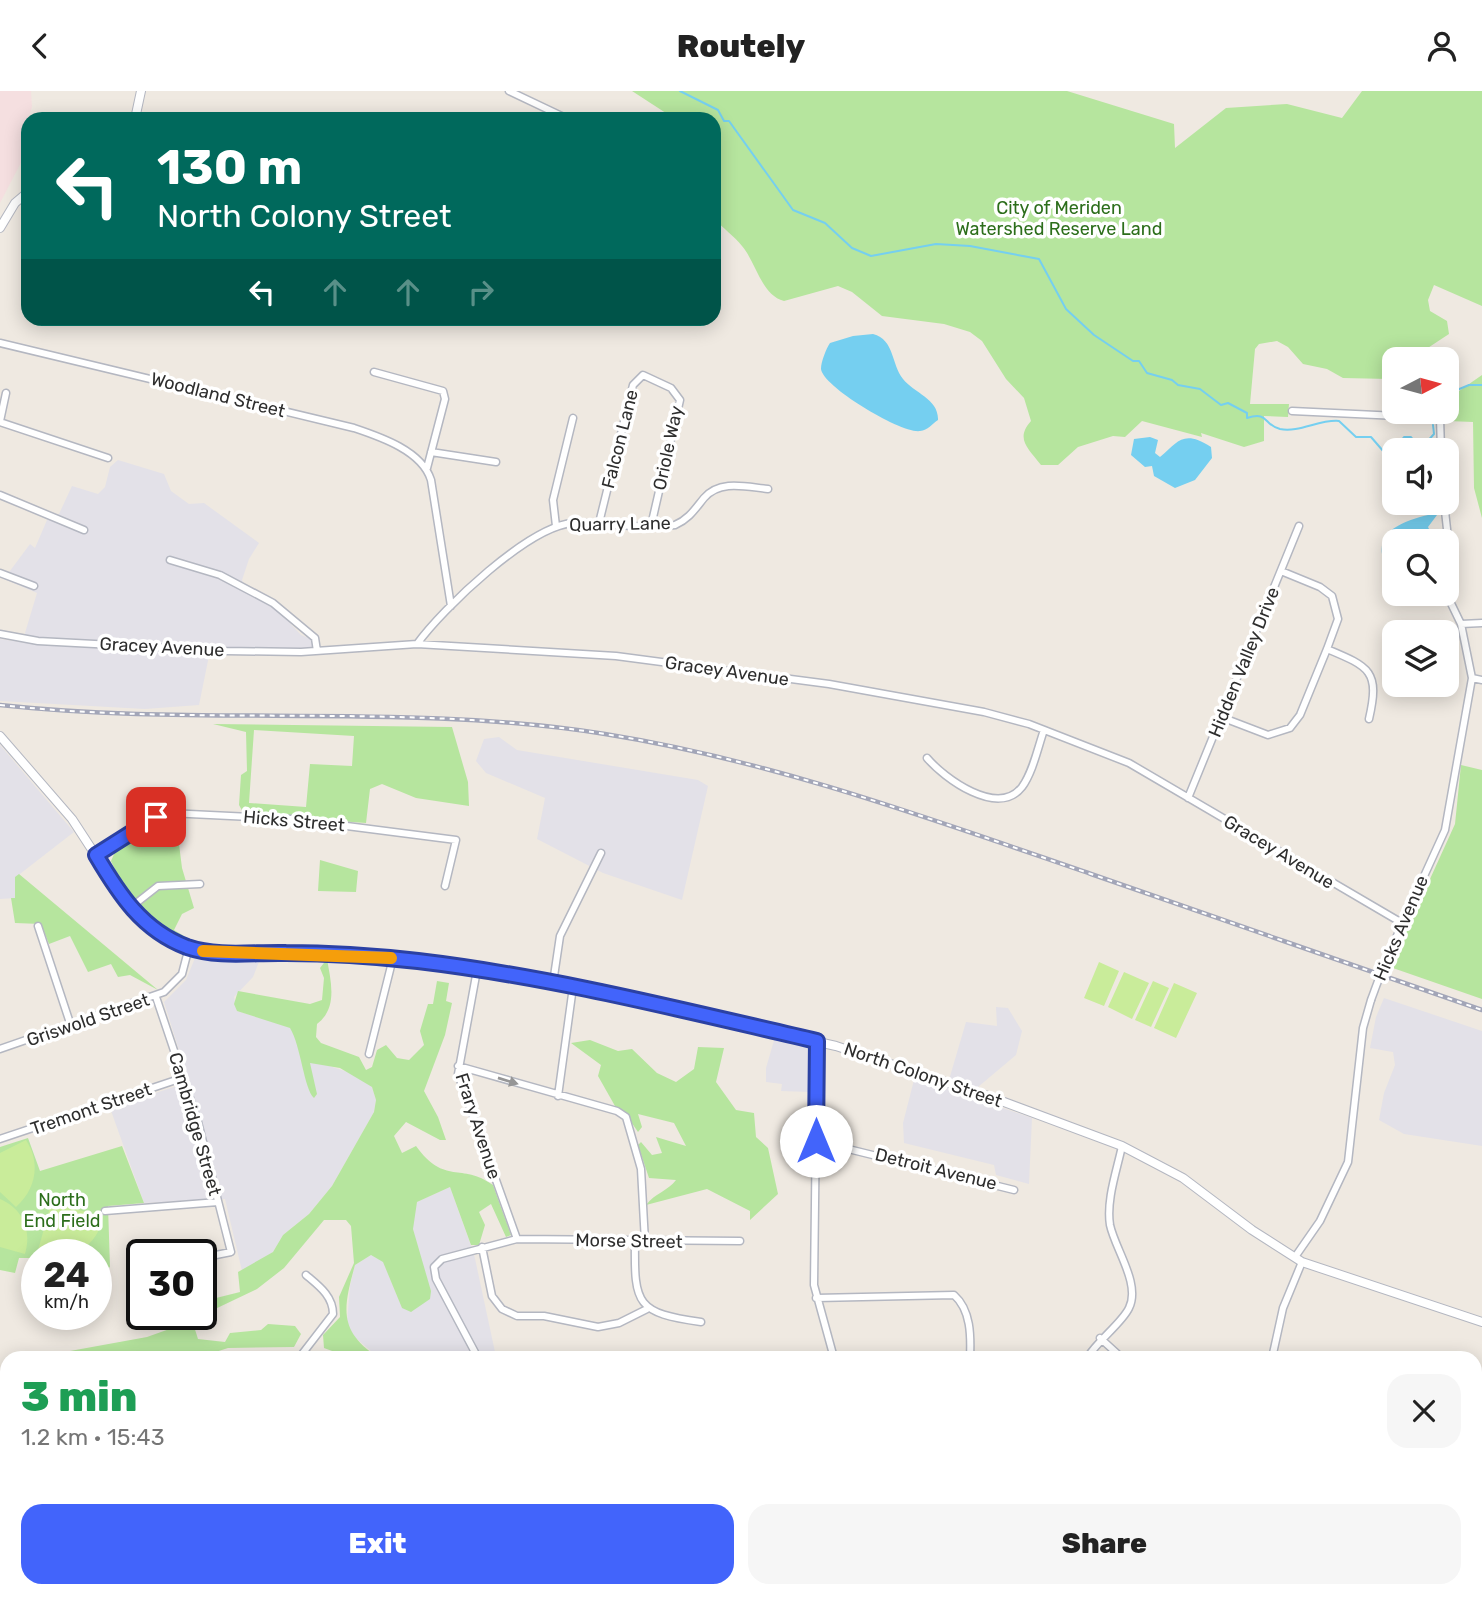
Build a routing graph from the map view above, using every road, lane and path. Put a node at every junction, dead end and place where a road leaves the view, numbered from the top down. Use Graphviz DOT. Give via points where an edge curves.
graph roads {
  1 [pos="141,91"];
  2 [pos="509,91"];
  3 [pos="136,112"];
  4 [pos="553,112"];
  5 [pos="21,198"];
  6 [pos="0,228"];
  7 [pos="0,343"];
  8 [pos="374,372"];
  9 [pos="659,381"];
  10 [pos="6,393"];
  11 [pos="1292,411"];
  12 [pos="573,418"];
  13 [pos="0,421"];
  14 [pos="1441,438"];
  15 [pos="431,452"];
  16 [pos="108,459"];
  17 [pos="496,462"];
  18 [pos="427,468"];
  19 [pos="768,489"];
  20 [pos="0,495"];
  21 [pos="599,523"];
  22 [pos="556,526"];
  23 [pos="651,526"];
  24 [pos="1299,526"];
  25 [pos="84,530"];
  26 [pos="170,560"];
  27 [pos="1281,571"];
  28 [pos="0,573"];
  29 [pos="34,586"];
  30 [pos="451,606"];
  31 [pos="1452,606"];
  32 [pos="1482,623"];
  33 [pos="1461,624"];
  34 [pos="0,634"];
  35 [pos="418,644"];
  36 [pos="1327,649"];
  37 [pos="317,651"];
  38 [pos="1472,678"];
  39 [pos="1482,680"];
  40 [pos="1221,717"];
  41 [pos="1369,719"];
  42 [pos="1044,730"];
  43 [pos="0,736"];
  44 [pos="927,758"];
  45 [pos="1188,798"];
  46 [pos="601,853"];
  47 [pos="96,855"];
  48 [pos="200,884"];
  49 [pos="445,886"];
  50 [pos="130,908"];
  51 [pos="1402,923"];
  52 [pos="38,926"];
  53 [pos="189,947"];
  54 [pos="393,958"];
  55 [pos="477,970"];
  56 [pos="553,983"];
  57 [pos="573,987"];
  58 [pos="156,997"];
  59 [pos="71,1026"];
  60 [pos="817,1041"];
  61 [pos="0,1049"];
  62 [pos="369,1054"];
  63 [pos="458,1066"];
  64 [pos="182,1078"];
  65 [pos="558,1096"];
  66 [pos="0,1139"];
  67 [pos="816,1141"];
  68 [pos="1122,1146"];
  69 [pos="1014,1190"];
  70 [pos="218,1202"];
  71 [pos="105,1211"];
  72 [pos="517,1239"];
  73 [pos="740,1241"];
  74 [pos="635,1242"];
  75 [pos="645,1242"];
  76 [pos="482,1247"];
  77 [pos="217,1255"];
  78 [pos="1298,1259"];
  79 [pos="306,1275"];
  80 [pos="816,1297"];
  81 [pos="647,1309"];
  82 [pos="701,1322"];
  83 [pos="1482,1322"];
  84 [pos="1100,1338"];
  85 [pos="304,1351"];
  86 [pos="474,1351"];
  87 [pos="832,1351"];
  88 [pos="970,1351"];
  89 [pos="1092,1351"];
  90 [pos="1114,1351"];
  91 [pos="1274,1351"];
  1 -- 3 [label="main road"];
  2 -- 4 [label="street"];
  5 -- 6 [label="main road"];
  7 -- 18 [label="street, Woodland Street" via="354,428 390,443"];
  8 -- 15 [label="street" via="443,391 445,399"];
  9 -- 21 [label="street, Falcon Lane" via="643,375 633,385"];
  9 -- 23 [label="street, Oriole Way" via="678,395 680,406"];
  10 -- 13 [label="street"];
  11 -- 14 [label="street" via="1440,418"];
  12 -- 22 [label="street" via="553,500"];
  13 -- 16 [label="street"];
  15 -- 17 [label="street"];
  15 -- 18 [label="street"];
  18 -- 30 [label="street"];
  19 -- 23 [label="street, Quarry Lane" via="721,487 710,492 682,522"];
  20 -- 25 [label="street"];
  21 -- 22 [label="street, Quarry Lane"];
  21 -- 23 [label="street, Quarry Lane"];
  22 -- 30 [label="street, Quarry Lane" via="499,562"];
  24 -- 27 [label="street, Hidden Valley Drive"];
  26 -- 37 [label="street" via="220,575 272,603 315,639"];
  27 -- 36 [label="street" via="1332,596 1338,619"];
  27 -- 40 [label="street, Hidden Valley Drive"];
  28 -- 29 [label="street"];
  30 -- 35 [label="street, Quarry Lane"];
  31 -- 33 [label="street, Hicks Avenue"];
  32 -- 33 [label="street"];
  33 -- 38 [label="street, Hicks Avenue"];
  34 -- 37 [label="street, Gracey Avenue" via="38,641"];
  35 -- 37 [label="street, Gracey Avenue"];
  35 -- 42 [label="street, Gracey Avenue" via="616,656 829,684 984,712"];
  36 -- 40 [label="street" via="1300,715 1290,728 1268,735"];
  36 -- 41 [label="street" via="1363,664 1372,677 1375,691"];
  38 -- 39 [label="street"];
  38 -- 51 [label="street, Hicks Avenue" via="1445,829"];
  40 -- 45 [label="street, Hidden Valley Drive"];
  42 -- 44 [label="street" via="1023,786 1004,798 989,797 957,783"];
  42 -- 45 [label="street, Gracey Avenue" via="1119,758"];
  43 -- 47 [label="main road, North Colony Street" via="62,806"];
  45 -- 51 [label="street, Gracey Avenue"];
  46 -- 56 [label="street" via="560,936"];
  47 -- 49 [label="street, Hicks Street" via="163,814 292,818 456,840"];
  47 -- 50 [label="main road, North Colony Street"];
  48 -- 50 [label="street" via="158,886"];
  50 -- 53 [label="main road, North Colony Street" via="157,931"];
  51 -- 78 [label="street, Hicks Avenue, bridge" via="1363,1028 1348,1162"];
  52 -- 59 [label="street"];
  53 -- 54 [label="main road, North Colony Street" via="234,954"];
  53 -- 58 [label="street, Griswold Street" via="178,981"];
  54 -- 55 [label="main road, North Colony Street"];
  54 -- 62 [label="street"];
  55 -- 56 [label="main road, North Colony Street"];
  55 -- 63 [label="street, Frary Avenue"];
  56 -- 57 [label="main road, North Colony Street"];
  57 -- 60 [label="main road, North Colony Street"];
  57 -- 65 [label="street"];
  58 -- 59 [label="street, Griswold Street"];
  58 -- 64 [label="street, Cambridge Street"];
  59 -- 61 [label="street, Griswold Street"];
  60 -- 67 [label="street"];
  60 -- 68 [label="main road, North Colony Street" via="988,1096"];
  63 -- 65 [label="street, one-way"];
  63 -- 72 [label="street, Frary Avenue" via="461,1087"];
  64 -- 66 [label="street, Tremont Street"];
  64 -- 70 [label="street, Cambridge Street"];
  65 -- 75 [label="street" via="617,1111 629,1121 641,1169"];
  67 -- 69 [label="street, Detroit Avenue"];
  67 -- 80 [label="street"];
  68 -- 78 [label="main road, North Colony Street" via="1184,1178"];
  68 -- 84 [label="street" via="1109,1213 1132,1290 1129,1308"];
  70 -- 71 [label="street"];
  70 -- 77 [label="street, Cambridge Street" via="231,1252"];
  72 -- 74 [label="street, Morse Street"];
  72 -- 76 [label="street, Morse Street"];
  73 -- 75 [label="street, Morse Street"];
  74 -- 75 [label="street, Morse Street"];
  74 -- 81 [label="street" via="637,1291"];
  76 -- 81 [label="street" via="492,1296 502,1309 517,1316 544,1316 598,1327"];
  76 -- 86 [label="street, Morse Street" via="442,1259 434,1268"];
  78 -- 83 [label="main road, North Colony Street"];
  78 -- 91 [label="street, Hicks Avenue"];
  79 -- 85 [label="street" via="331,1300 332,1314"];
  80 -- 87 [label="street"];
  80 -- 88 [label="street" via="954,1295 970,1326"];
  81 -- 82 [label="street"];
  84 -- 89 [label="street"];
  84 -- 90 [label="street"];
}
